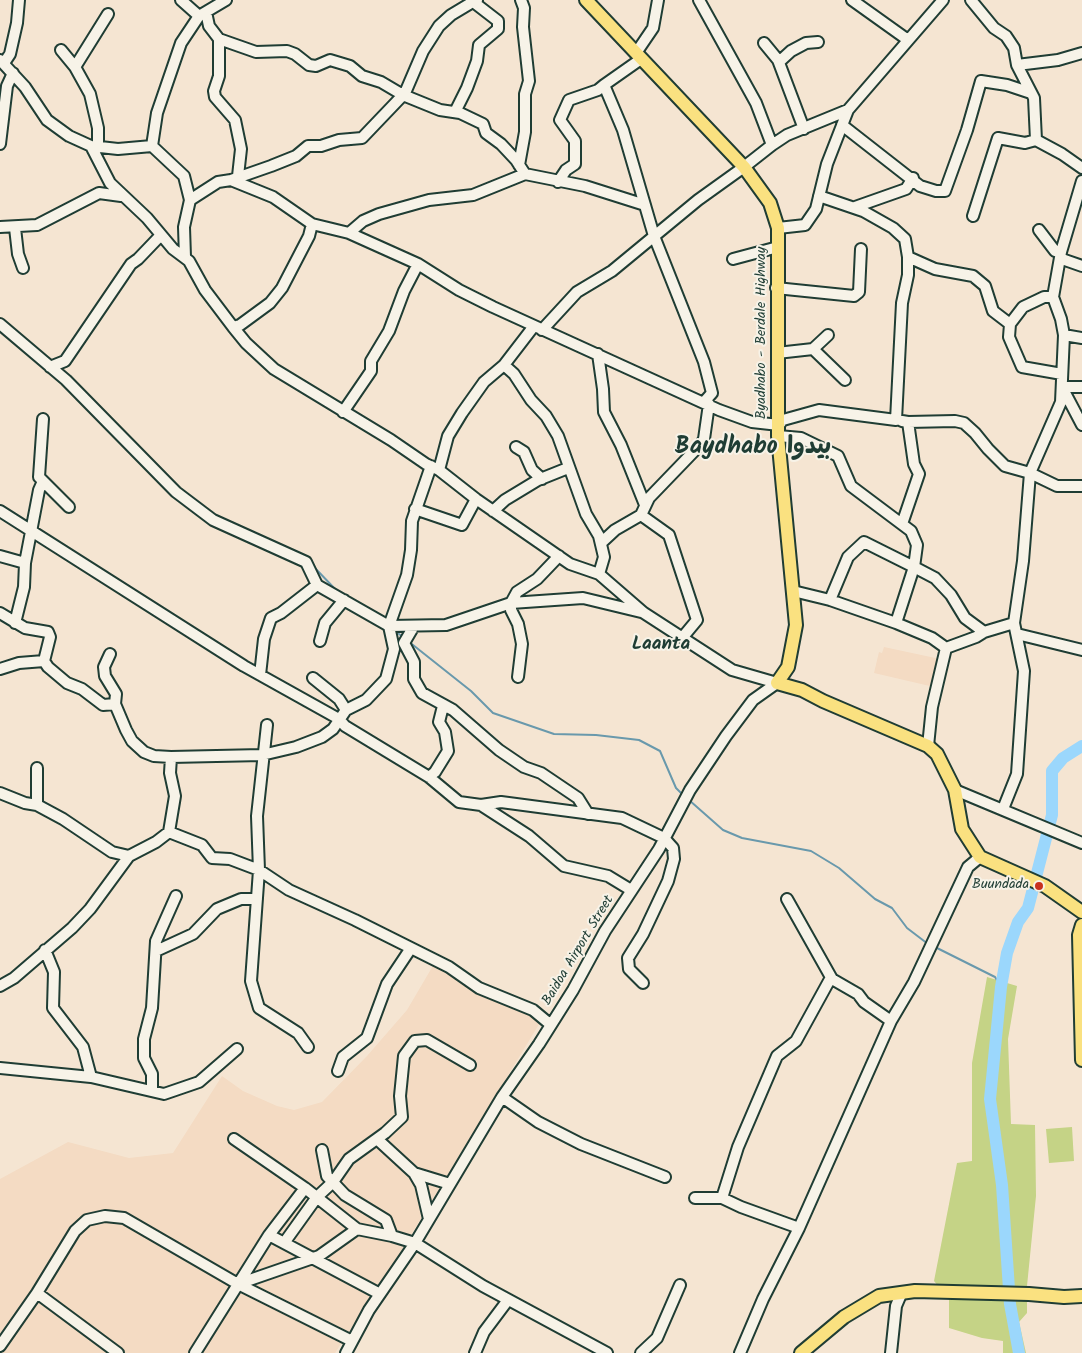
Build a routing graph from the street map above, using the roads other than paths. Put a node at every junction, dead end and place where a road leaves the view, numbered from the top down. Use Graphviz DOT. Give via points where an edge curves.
graph roads {
  1 [pos="19,0"];
  2 [pos="181,0"];
  3 [pos="226,0"];
  4 [pos="477,0"];
  5 [pos="521,0"];
  6 [pos="586,0"];
  7 [pos="658,0"];
  8 [pos="699,0"];
  9 [pos="852,0"];
  10 [pos="943,0"];
  11 [pos="971,0"];
  12 [pos="108,14"];
  13 [pos="203,14"];
  14 [pos="219,40"];
  15 [pos="908,40"];
  16 [pos="818,42"];
  17 [pos="764,43"];
  18 [pos="61,50"];
  19 [pos="1082,53"];
  20 [pos="639,56"];
  21 [pos="2,62"];
  22 [pos="779,62"];
  23 [pos="1017,64"];
  24 [pos="75,67"];
  25 [pos="13,73"];
  26 [pos="604,85"];
  27 [pos="1031,94"];
  28 [pos="403,95"];
  29 [pos="848,110"];
  30 [pos="455,112"];
  31 [pos="842,125"];
  32 [pos="804,129"];
  33 [pos="1036,140"];
  34 [pos="0,144"];
  35 [pos="772,145"];
  36 [pos="152,146"];
  37 [pos="94,147"];
  38 [pos="519,164"];
  39 [pos="744,167"];
  40 [pos="1082,168"];
  41 [pos="525,174"];
  42 [pos="235,178"];
  43 [pos="913,178"];
  44 [pos="1082,181"];
  45 [pos="558,182"];
  46 [pos="121,196"];
  47 [pos="819,196"];
  48 [pos="190,200"];
  49 [pos="645,205"];
  50 [pos="855,207"];
  51 [pos="973,216"];
  52 [pos="312,224"];
  53 [pos="0,226"];
  54 [pos="15,228"];
  55 [pos="778,228"];
  56 [pos="1039,230"];
  57 [pos="349,234"];
  58 [pos="161,235"];
  59 [pos="654,236"];
  60 [pos="778,247"];
  61 [pos="861,249"];
  62 [pos="1062,256"];
  63 [pos="185,257"];
  64 [pos="908,258"];
  65 [pos="733,259"];
  66 [pos="418,264"];
  67 [pos="1082,266"];
  68 [pos="23,268"];
  69 [pos="776,288"];
  70 [pos="1053,297"];
  71 [pos="0,324"];
  72 [pos="1010,324"];
  73 [pos="233,327"];
  74 [pos="538,328"];
  75 [pos="828,335"];
  76 [pos="1064,335"];
  77 [pos="1082,338"];
  78 [pos="813,349"];
  79 [pos="778,353"];
  80 [pos="598,354"];
  81 [pos="504,365"];
  82 [pos="50,367"];
  83 [pos="1062,374"];
  84 [pos="846,380"];
  85 [pos="1062,387"];
  86 [pos="1082,387"];
  87 [pos="707,403"];
  88 [pos="343,412"];
  89 [pos="43,419"];
  90 [pos="896,420"];
  91 [pos="908,422"];
  92 [pos="1082,425"];
  93 [pos="779,431"];
  94 [pos="516,447"];
  95 [pos="435,468"];
  96 [pos="568,468"];
  97 [pos="1030,473"];
  98 [pos="542,479"];
  99 [pos="43,482"];
  100 [pos="1082,486"];
  101 [pos="476,498"];
  102 [pos="69,507"];
  103 [pos="415,509"];
  104 [pos="643,510"];
  105 [pos="0,511"];
  106 [pos="493,511"];
  107 [pos="902,524"];
  108 [pos="31,531"];
  109 [pos="601,543"];
  110 [pos="0,556"];
  111 [pos="559,556"];
  112 [pos="25,563"];
  113 [pos="914,568"];
  114 [pos="599,574"];
  115 [pos="317,585"];
  116 [pos="793,591"];
  117 [pos="344,600"];
  118 [pos="830,600"];
  119 [pos="511,603"];
  120 [pos="0,613"];
  121 [pos="644,613"];
  122 [pos="15,623"];
  123 [pos="896,623"];
  124 [pos="1014,623"];
  125 [pos="389,626"];
  126 [pos="414,626"];
  127 [pos="984,632"];
  128 [pos="1016,634"];
  129 [pos="682,638"];
  130 [pos="320,641"];
  131 [pos="404,643"];
  132 [pos="946,648"];
  133 [pos="394,649"];
  134 [pos="1082,650"];
  135 [pos="110,654"];
  136 [pos="44,661"];
  137 [pos="0,669"];
  138 [pos="260,675"];
  139 [pos="518,677"];
  140 [pos="313,678"];
  141 [pos="777,684"];
  142 [pos="115,704"];
  143 [pos="443,706"];
  144 [pos="342,714"];
  145 [pos="266,725"];
  146 [pos="928,746"];
  147 [pos="262,755"];
  148 [pos="171,757"];
  149 [pos="37,768"];
  150 [pos="428,777"];
  151 [pos="955,790"];
  152 [pos="0,793"];
  153 [pos="37,804"];
  154 [pos="481,805"];
  155 [pos="1003,809"];
  156 [pos="588,814"];
  157 [pos="169,832"];
  158 [pos="664,838"];
  159 [pos="1082,843"];
  160 [pos="129,856"];
  161 [pos="980,857"];
  162 [pos="259,870"];
  163 [pos="631,890"];
  164 [pos="176,896"];
  165 [pos="257,899"];
  166 [pos="787,899"];
  167 [pos="1082,912"];
  168 [pos="1082,925"];
  169 [pos="410,948"];
  170 [pos="45,950"];
  171 [pos="156,950"];
  172 [pos="832,979"];
  173 [pos="643,983"];
  174 [pos="0,986"];
  175 [pos="564,1003"];
  176 [pos="540,1016"];
  177 [pos="891,1020"];
  178 [pos="551,1025"];
  179 [pos="308,1047"];
  180 [pos="237,1049"];
  181 [pos="1082,1060"];
  182 [pos="470,1065"];
  183 [pos="0,1068"];
  184 [pos="338,1071"];
  185 [pos="91,1078"];
  186 [pos="152,1090"];
  187 [pos="502,1097"];
  188 [pos="234,1139"];
  189 [pos="377,1139"];
  190 [pos="322,1150"];
  191 [pos="414,1173"];
  192 [pos="666,1177"];
  193 [pos="334,1182"];
  194 [pos="450,1184"];
  195 [pos="305,1188"];
  196 [pos="317,1198"];
  197 [pos="695,1198"];
  198 [pos="722,1198"];
  199 [pos="429,1219"];
  200 [pos="799,1228"];
  201 [pos="357,1229"];
  202 [pos="269,1235"];
  203 [pos="392,1236"];
  204 [pos="284,1243"];
  205 [pos="415,1243"];
  206 [pos="313,1258"];
  207 [pos="238,1284"];
  208 [pos="680,1285"];
  209 [pos="902,1292"];
  210 [pos="37,1293"];
  211 [pos="380,1294"];
  212 [pos="1082,1296"];
  213 [pos="508,1300"];
  214 [pos="352,1341"];
  215 [pos="0,1346"];
  216 [pos="118,1353"];
  217 [pos="194,1353"];
  218 [pos="346,1353"];
  219 [pos="475,1353"];
  220 [pos="607,1353"];
  221 [pos="641,1353"];
  222 [pos="740,1353"];
  223 [pos="801,1353"];
  224 [pos="891,1353"];
  1 -- 21 [label="street" via="18,23 10,54"];
  2 -- 13 [label="street"];
  3 -- 13 [label="street"];
  4 -- 28 [label="street" via="439,26 423,51"];
  4 -- 30 [label="street" via="476,4 498,21 498,29 479,45 467,88"];
  5 -- 38 [label="street" via="529,81"];
  6 -- 20 [label="main road, Byadhabo - Berdale Highway"];
  7 -- 20 [label="street" via="653,28"];
  8 -- 35 [label="street" via="756,102"];
  9 -- 15 [label="street"];
  10 -- 15 [label="street"];
  11 -- 23 [label="street" via="994,28 1006,36 1014,48"];
  12 -- 24 [label="street"];
  13 -- 14 [label="street"];
  13 -- 36 [label="street" via="181,43 157,113"];
  14 -- 28 [label="street" via="256,52 287,51 309,65 316,66 330,60 350,66 362,76 381,82"];
  14 -- 42 [label="street" via="219,76 214,91 215,97 235,120 241,149"];
  15 -- 29 [label="street"];
  16 -- 22 [label="street" via="806,43"];
  17 -- 22 [label="street"];
  18 -- 24 [label="street"];
  19 -- 23 [label="street" via="1058,60"];
  20 -- 26 [label="street"];
  20 -- 39 [label="main road, Byadhabo - Berdale Highway"];
  21 -- 25 [label="street"];
  22 -- 32 [label="street"];
  23 -- 27 [label="street"];
  24 -- 37 [label="street" via="94,105 98,128"];
  25 -- 34 [label="street" via="8,86"];
  25 -- 37 [label="street" via="47,120 69,136"];
  26 -- 45 [label="street" via="569,100 560,120 575,141 575,164"];
  26 -- 49 [label="street" via="623,130"];
  27 -- 33 [label="street" via="1036,116"];
  27 -- 43 [label="street" via="1007,85 981,81 945,190 920,186"];
  28 -- 30 [label="street" via="440,110"];
  28 -- 42 [label="street" via="362,138 308,146 296,156"];
  29 -- 31 [label="street"];
  29 -- 32 [label="street"];
  30 -- 38 [label="street" via="483,124 486,133"];
  31 -- 43 [label="street"];
  31 -- 47 [label="street"];
  32 -- 35 [label="street"];
  33 -- 40 [label="street"];
  33 -- 51 [label="street" via="1025,143 998,138"];
  35 -- 39 [label="street"];
  36 -- 37 [label="street"];
  36 -- 48 [label="street" via="184,176"];
  37 -- 46 [label="street" via="110,183"];
  38 -- 41 [label="street"];
  39 -- 55 [label="main road, Byadhabo - Berdale Highway" via="770,203"];
  39 -- 59 [label="street"];
  41 -- 45 [label="street"];
  41 -- 57 [label="street" via="473,195 429,200 379,214 363,221"];
  42 -- 48 [label="street" via="218,182"];
  42 -- 52 [label="street" via="273,197"];
  43 -- 50 [label="street" via="906,189"];
  44 -- 62 [label="street"];
  45 -- 49 [label="street" via="585,186"];
  46 -- 54 [label="street" via="99,193 37,225"];
  46 -- 58 [label="street"];
  47 -- 50 [label="street"];
  47 -- 55 [label="street" via="816,209 806,225"];
  48 -- 63 [label="street" via="184,227"];
  49 -- 59 [label="street"];
  50 -- 64 [label="street" via="894,228 905,239"];
  52 -- 57 [label="street"];
  52 -- 73 [label="street" via="282,288 270,303"];
  53 -- 54 [label="street"];
  54 -- 68 [label="street"];
  55 -- 60 [label="main road, Byadhabo - Berdale Highway"];
  56 -- 62 [label="street"];
  57 -- 66 [label="street"];
  58 -- 63 [label="street"];
  58 -- 82 [label="street" via="131,264 65,361"];
  59 -- 74 [label="street" via="612,271 577,292"];
  59 -- 87 [label="street" via="704,362 712,392"];
  60 -- 65 [label="street"];
  60 -- 69 [label="main road, Byadhabo - Berdale Highway"];
  61 -- 69 [label="street" via="859,292 854,296"];
  62 -- 67 [label="street"];
  62 -- 70 [label="street"];
  63 -- 73 [label="street"];
  64 -- 72 [label="street" via="935,269 974,276 986,286 993,311"];
  64 -- 90 [label="street" via="902,303"];
  66 -- 74 [label="street" via="459,290"];
  66 -- 88 [label="street" via="389,331 371,361 371,372"];
  69 -- 79 [label="main road, Byadhabo - Berdale Highway"];
  70 -- 72 [label="street" via="1044,297 1023,307"];
  70 -- 76 [label="street"];
  71 -- 82 [label="street"];
  72 -- 83 [label="street" via="1009,336 1022,367"];
  73 -- 88 [label="street" via="274,369"];
  74 -- 80 [label="street"];
  74 -- 81 [label="street"];
  75 -- 78 [label="street"];
  76 -- 77 [label="street"];
  76 -- 83 [label="street"];
  78 -- 79 [label="street"];
  78 -- 84 [label="street"];
  79 -- 93 [label="main road, Byadhabo - Berdale Highway"];
  80 -- 87 [label="street"];
  80 -- 104 [label="street" via="604,412 621,445"];
  81 -- 95 [label="street" via="484,382 462,413"];
  81 -- 96 [label="street" via="546,416 558,436"];
  82 -- 115 [label="street" via="176,492 213,520 306,562"];
  83 -- 85 [label="street"];
  85 -- 86 [label="street"];
  85 -- 92 [label="street"];
  85 -- 97 [label="street" via="1061,402"];
  87 -- 93 [label="street"];
  87 -- 104 [label="street" via="704,439 649,498"];
  88 -- 95 [label="street"];
  89 -- 99 [label="street" via="39,477"];
  90 -- 91 [label="street"];
  90 -- 93 [label="street" via="819,410 783,420"];
  91 -- 97 [label="street" via="964,423 1005,466"];
  91 -- 107 [label="street" via="914,464 919,474"];
  93 -- 107 [label="street" via="838,456 852,486"];
  93 -- 116 [label="main road, Byadhabo - Berdale Highway"];
  94 -- 98 [label="street" via="524,452 532,470"];
  95 -- 101 [label="street"];
  95 -- 103 [label="street"];
  96 -- 98 [label="street"];
  96 -- 109 [label="street"];
  97 -- 100 [label="street" via="1057,486"];
  97 -- 124 [label="street"];
  98 -- 106 [label="street" via="505,500"];
  99 -- 102 [label="street"];
  99 -- 108 [label="street" via="38,490"];
  101 -- 103 [label="street" via="462,524"];
  101 -- 106 [label="street"];
  103 -- 125 [label="street" via="407,575"];
  104 -- 109 [label="street"];
  104 -- 129 [label="street" via="669,535 696,620"];
  105 -- 108 [label="street"];
  106 -- 111 [label="street"];
  107 -- 113 [label="street" via="911,531 917,545"];
  108 -- 112 [label="street"];
  108 -- 138 [label="street"];
  109 -- 114 [label="street" via="604,557"];
  110 -- 112 [label="street"];
  111 -- 114 [label="street" via="570,564"];
  111 -- 119 [label="street" via="537,579 517,592"];
  112 -- 122 [label="street" via="24,588"];
  113 -- 118 [label="street" via="864,542 848,557"];
  113 -- 123 [label="street"];
  113 -- 127 [label="street" via="935,578 951,595 965,618"];
  114 -- 121 [label="street"];
  115 -- 117 [label="street"];
  115 -- 138 [label="street" via="271,618 264,639"];
  116 -- 118 [label="street"];
  116 -- 141 [label="main road, Byadhabo - Berdale Highway" via="796,625 792,656"];
  117 -- 125 [label="street"];
  117 -- 130 [label="street" via="325,623"];
  118 -- 123 [label="street"];
  119 -- 121 [label="street" via="583,598"];
  119 -- 126 [label="street" via="446,625"];
  119 -- 139 [label="street" via="522,644"];
  120 -- 122 [label="street"];
  121 -- 129 [label="street"];
  122 -- 136 [label="street" via="48,632 50,637"];
  123 -- 132 [label="street" via="932,638"];
  124 -- 127 [label="street"];
  124 -- 128 [label="street"];
  125 -- 126 [label="street"];
  125 -- 133 [label="street"];
  126 -- 131 [label="street"];
  127 -- 132 [label="street"];
  128 -- 134 [label="street"];
  128 -- 155 [label="street" via="1024,671 1017,774"];
  129 -- 141 [label="street" via="732,670"];
  131 -- 133 [label="street"];
  131 -- 143 [label="street" via="414,662 414,679 422,693"];
  132 -- 146 [label="street" via="932,707"];
  133 -- 144 [label="street" via="386,679 366,700"];
  135 -- 142 [label="street" via="104,667 105,676 116,694"];
  136 -- 137 [label="street" via="19,663"];
  136 -- 142 [label="street" via="67,683 82,689 103,705"];
  138 -- 144 [label="street"];
  140 -- 144 [label="street" via="339,699"];
  141 -- 146 [label="main road" via="802,690"];
  141 -- 158 [label="street, Baidoa Airport Street" via="753,700 726,736 690,790"];
  142 -- 148 [label="street" via="132,740 144,752"];
  143 -- 150 [label="street" via="439,722 445,732 448,751"];
  143 -- 156 [label="street" via="453,710 499,750 578,798"];
  144 -- 147 [label="street" via="333,730 322,737"];
  144 -- 150 [label="street" via="345,726"];
  145 -- 147 [label="street"];
  146 -- 151 [label="main road" via="937,754"];
  147 -- 148 [label="street"];
  147 -- 162 [label="street" via="261,798 257,816"];
  148 -- 157 [label="street" via="170,773 175,796"];
  149 -- 153 [label="street"];
  150 -- 154 [label="street" via="459,802"];
  151 -- 155 [label="street"];
  151 -- 161 [label="main road" via="962,829"];
  152 -- 153 [label="street"];
  153 -- 160 [label="street" via="112,852"];
  154 -- 156 [label="street" via="501,802"];
  154 -- 163 [label="street" via="528,836 564,866 608,876"];
  155 -- 159 [label="street"];
  156 -- 158 [label="street" via="622,818"];
  157 -- 160 [label="street"];
  157 -- 162 [label="street" via="202,845 212,858 230,859"];
  158 -- 163 [label="street, Baidoa Airport Street"];
  158 -- 173 [label="street" via="673,848 674,859 668,881 628,958 629,969"];
  160 -- 170 [label="street" via="90,910"];
  161 -- 167 [label="main road" via="1045,886"];
  161 -- 177 [label="street" via="968,867 914,982"];
  162 -- 165 [label="street"];
  162 -- 169 [label="street" via="289,890"];
  163 -- 175 [label="street, Baidoa Airport Street"];
  164 -- 171 [label="street" via="159,931"];
  165 -- 171 [label="street" via="241,899 217,909 193,934"];
  165 -- 179 [label="street" via="250,971 253,991 259,1008 298,1033"];
  166 -- 172 [label="street"];
  168 -- 181 [label="main road" via="1079,934"];
  169 -- 176 [label="street" via="449,967 480,988"];
  169 -- 184 [label="street" via="387,984 367,1038 343,1057"];
  170 -- 174 [label="street"];
  170 -- 185 [label="street" via="54,972 53,1008 83,1047"];
  171 -- 186 [label="street" via="152,1008 143,1051 152,1074"];
  172 -- 177 [label="street" via="858,994 864,1002"];
  172 -- 198 [label="street" via="796,1041 778,1056 738,1147"];
  175 -- 176 [label="street" via="552,1014"];
  175 -- 178 [label="street, Baidoa Airport Street"];
  176 -- 178 [label="street"];
  177 -- 200 [label="street"];
  178 -- 187 [label="street, Baidoa Airport Street"];
  180 -- 186 [label="street" via="199,1082 164,1094"];
  182 -- 189 [label="street" via="427,1040 414,1041 404,1056 400,1096 402,1117"];
  183 -- 185 [label="street"];
  185 -- 186 [label="street"];
  187 -- 192 [label="street" via="538,1122 580,1144"];
  187 -- 194 [label="street, Baidoa Airport Street"];
  188 -- 195 [label="street"];
  189 -- 191 [label="street"];
  189 -- 193 [label="street" via="350,1159"];
  190 -- 193 [label="street" via="328,1176"];
  191 -- 194 [label="street"];
  191 -- 199 [label="street" via="421,1185"];
  193 -- 196 [label="street"];
  193 -- 203 [label="street" via="345,1195 386,1220"];
  194 -- 199 [label="street, Baidoa Airport Street"];
  195 -- 196 [label="street"];
  195 -- 202 [label="street"];
  196 -- 201 [label="street"];
  196 -- 204 [label="street"];
  197 -- 198 [label="street"];
  198 -- 200 [label="street"];
  199 -- 205 [label="street, Baidoa Airport Street"];
  200 -- 222 [label="street"];
  201 -- 203 [label="street"];
  201 -- 206 [label="street"];
  202 -- 204 [label="street"];
  202 -- 207 [label="street"];
  203 -- 205 [label="street"];
  204 -- 206 [label="street"];
  205 -- 211 [label="street, Baidoa Airport Street"];
  205 -- 213 [label="street"];
  206 -- 207 [label="street"];
  206 -- 211 [label="street"];
  207 -- 210 [label="street" via="124,1218 105,1216 87,1220 75,1231"];
  207 -- 214 [label="street"];
  207 -- 217 [label="street"];
  208 -- 221 [label="street" via="657,1338"];
  209 -- 212 [label="main road"];
  209 -- 223 [label="main road" via="866,1302 844,1316"];
  209 -- 224 [label="street" via="896,1306"];
  210 -- 215 [label="street"];
  210 -- 216 [label="street"];
  211 -- 214 [label="street, Baidoa Airport Street"];
  213 -- 219 [label="street" via="484,1332"];
  213 -- 220 [label="street"];
  214 -- 218 [label="street, Baidoa Airport Street"];
}
